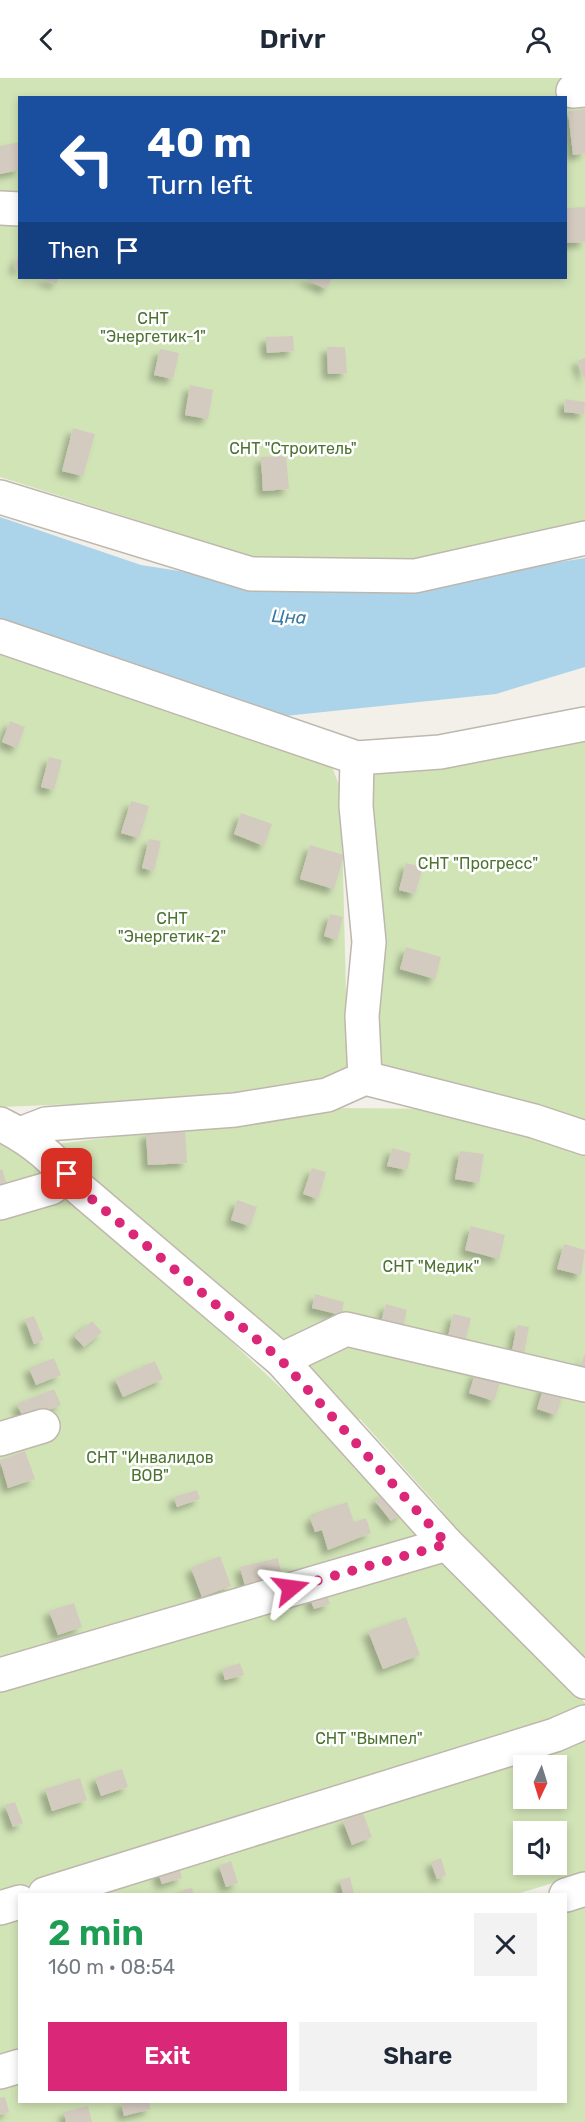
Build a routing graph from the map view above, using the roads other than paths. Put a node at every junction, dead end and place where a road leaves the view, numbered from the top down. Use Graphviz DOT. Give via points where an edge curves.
graph roads {
  1 [pos="0,208"];
  2 [pos="18,209"];
  3 [pos="0,496"];
  4 [pos="585,538"];
  5 [pos="0,636"];
  6 [pos="585,724"];
  7 [pos="357,758"];
  8 [pos="365,1078"];
  9 [pos="10,1129"];
  10 [pos="585,1138"];
  11 [pos="67,1174"];
  12 [pos="0,1203"];
  13 [pos="281,1360"];
  14 [pos="585,1385"];
  15 [pos="43,1426"];
  16 [pos="0,1439"];
  17 [pos="447,1544"];
  18 [pos="582,1673"];
  19 [pos="0,1675"];
  20 [pos="585,1722"];
  21 [pos="585,1889"];
  22 [pos="48,1893"];
  23 [pos="567,1894"];
  24 [pos="18,1903"];
  25 [pos="0,1908"];
  26 [pos="18,2067"];
  27 [pos="0,2072"];
  1 -- 2 [label="lane"];
  3 -- 4 [label="lane" via="251,573 415,576"];
  5 -- 7 [label="lane"];
  6 -- 7 [label="lane" via="440,752"];
  7 -- 8 [label="lane" via="356,806 369,942 362,1016"];
  8 -- 9 [label="lane" via="327,1095 236,1110"];
  8 -- 10 [label="lane"];
  9 -- 11 [label="lane" via="53,1158"];
  11 -- 12 [label="lane" via="51,1188"];
  11 -- 13 [label="lane"];
  13 -- 14 [label="lane" via="346,1329"];
  13 -- 17 [label="lane"];
  15 -- 16 [label="lane"];
  17 -- 18 [label="lane"];
  17 -- 19 [label="lane"];
  20 -- 22 [label="lane" via="555,1735"];
  21 -- 23 [label="lane"];
  24 -- 25 [label="lane"];
  26 -- 27 [label="lane"];
}
